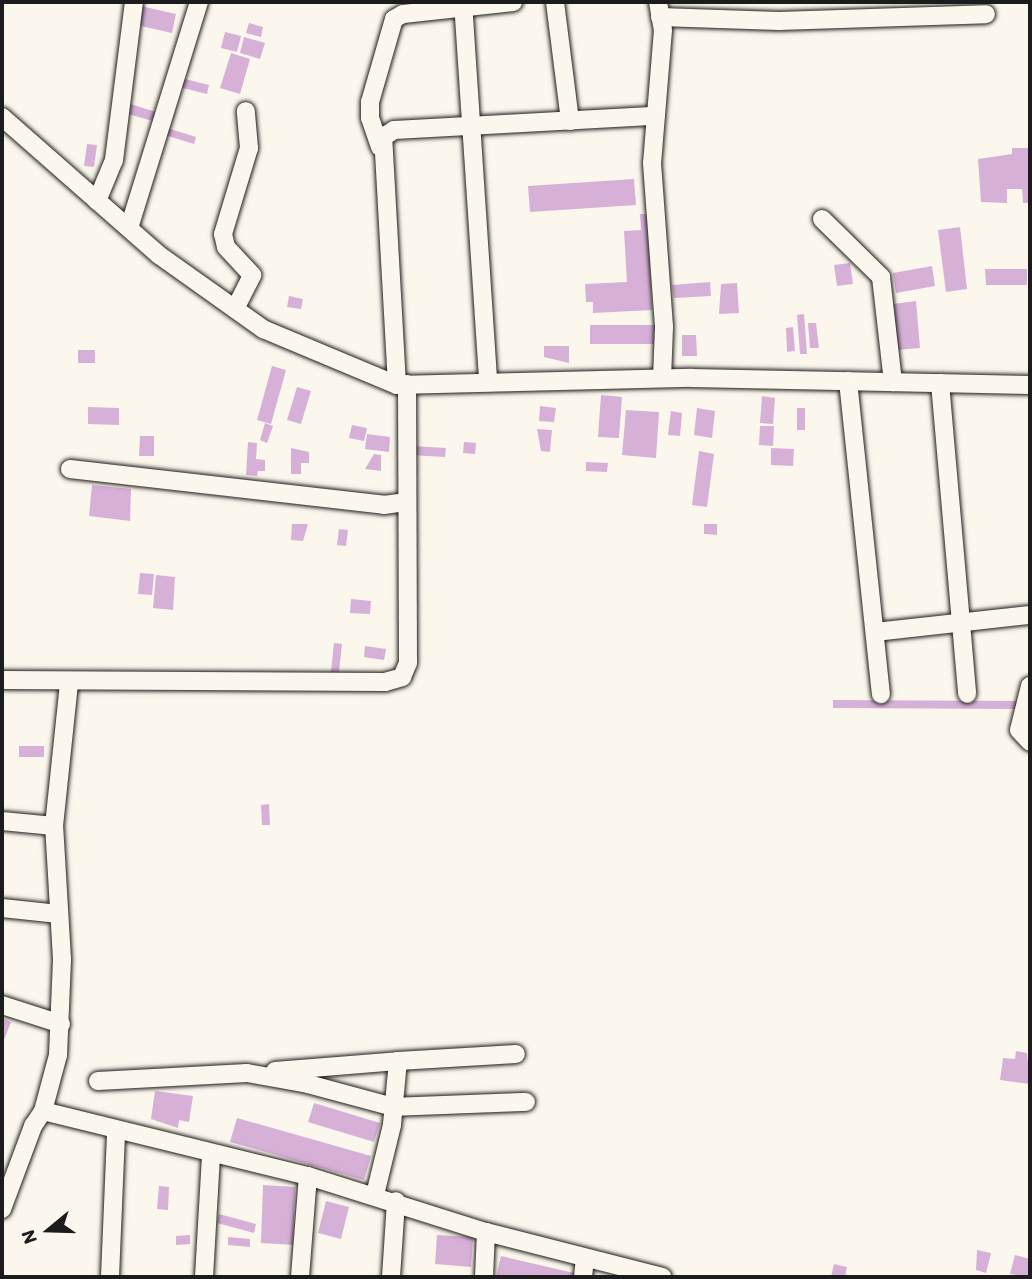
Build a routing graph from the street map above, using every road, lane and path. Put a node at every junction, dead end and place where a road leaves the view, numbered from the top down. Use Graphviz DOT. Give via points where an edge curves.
graph roads {
  1 [pos="134,2"];
  2 [pos="199,2"];
  3 [pos="513,2"];
  4 [pos="555,2"];
  5 [pos="463,4"];
  6 [pos="659,9"];
  7 [pos="986,14"];
  8 [pos="246,111"];
  9 [pos="656,116"];
  10 [pos="2,119"];
  11 [pos="570,121"];
  12 [pos="474,127"];
  13 [pos="380,146"];
  14 [pos="97,201"];
  15 [pos="822,219"];
  16 [pos="129,228"];
  17 [pos="235,309"];
  18 [pos="662,378"];
  19 [pos="488,382"];
  20 [pos="848,382"];
  21 [pos="893,383"];
  22 [pos="940,383"];
  23 [pos="402,384"];
  24 [pos="1030,385"];
  25 [pos="70,469"];
  26 [pos="405,502"];
  27 [pos="1030,615"];
  28 [pos="961,623"];
  29 [pos="874,632"];
  30 [pos="2,680"];
  31 [pos="69,683"];
  32 [pos="1030,686"];
  33 [pos="881,694"];
  34 [pos="967,694"];
  35 [pos="1030,742"];
  36 [pos="2,821"];
  37 [pos="54,826"];
  38 [pos="2,908"];
  39 [pos="59,914"];
  40 [pos="2,1005"];
  41 [pos="61,1024"];
  42 [pos="516,1054"];
  43 [pos="398,1061"];
  44 [pos="247,1073"];
  45 [pos="97,1081"];
  46 [pos="526,1102"];
  47 [pos="393,1107"];
  48 [pos="43,1111"];
  49 [pos="116,1131"];
  50 [pos="211,1154"];
  51 [pos="308,1176"];
  52 [pos="375,1195"];
  53 [pos="396,1201"];
  54 [pos="2,1209"];
  55 [pos="486,1231"];
  56 [pos="585,1258"];
  57 [pos="110,1277"];
  58 [pos="204,1277"];
  59 [pos="300,1277"];
  60 [pos="391,1277"];
  61 [pos="484,1277"];
  62 [pos="583,1277"];
  63 [pos="662,1277"];
  1 -- 14 [label="street" via="114,160"];
  2 -- 16 [label="street"];
  3 -- 5 [label="street"];
  4 -- 11 [label="street"];
  5 -- 12 [label="street"];
  5 -- 13 [label="street" via="394,19 370,102 370,118"];
  6 -- 7 [label="street" via="779,22"];
  6 -- 9 [label="street" via="663,30"];
  8 -- 17 [label="street" via="249,148 223,234 226,247 252,275"];
  9 -- 11 [label="street"];
  9 -- 18 [label="street" via="652,163 664,327"];
  10 -- 14 [label="street"];
  11 -- 12 [label="street"];
  12 -- 13 [label="street" via="394,130 383,137"];
  12 -- 19 [label="street"];
  13 -- 23 [label="street"];
  14 -- 16 [label="street"];
  15 -- 21 [label="street" via="881,277"];
  16 -- 17 [label="street"];
  17 -- 23 [label="street" via="263,329"];
  18 -- 19 [label="street"];
  18 -- 20 [label="street"];
  19 -- 23 [label="street"];
  20 -- 21 [label="street"];
  20 -- 29 [label="street"];
  21 -- 22 [label="street"];
  22 -- 24 [label="street"];
  22 -- 28 [label="street"];
  23 -- 26 [label="street"];
  25 -- 26 [label="street" via="384,505"];
  26 -- 31 [label="street" via="408,663 397,680"];
  27 -- 28 [label="street"];
  28 -- 29 [label="street"];
  28 -- 34 [label="street"];
  29 -- 33 [label="street"];
  30 -- 31 [label="street"];
  31 -- 37 [label="street"];
  32 -- 35 [label="street" via="1019,730"];
  36 -- 37 [label="street"];
  37 -- 39 [label="street"];
  38 -- 39 [label="street"];
  39 -- 41 [label="street"];
  40 -- 41 [label="street"];
  41 -- 48 [label="street"];
  42 -- 43 [label="street"];
  43 -- 44 [label="street"];
  43 -- 47 [label="street"];
  44 -- 45 [label="street"];
  44 -- 47 [label="street"];
  46 -- 47 [label="street"];
  47 -- 52 [label="street"];
  48 -- 49 [label="street"];
  48 -- 54 [label="street"];
  49 -- 50 [label="street"];
  49 -- 57 [label="street"];
  50 -- 51 [label="street"];
  50 -- 58 [label="street"];
  51 -- 52 [label="street"];
  51 -- 59 [label="street"];
  52 -- 53 [label="street"];
  53 -- 55 [label="street"];
  53 -- 60 [label="street"];
  55 -- 56 [label="street"];
  55 -- 61 [label="street"];
  56 -- 62 [label="street"];
  56 -- 63 [label="street"];
}
